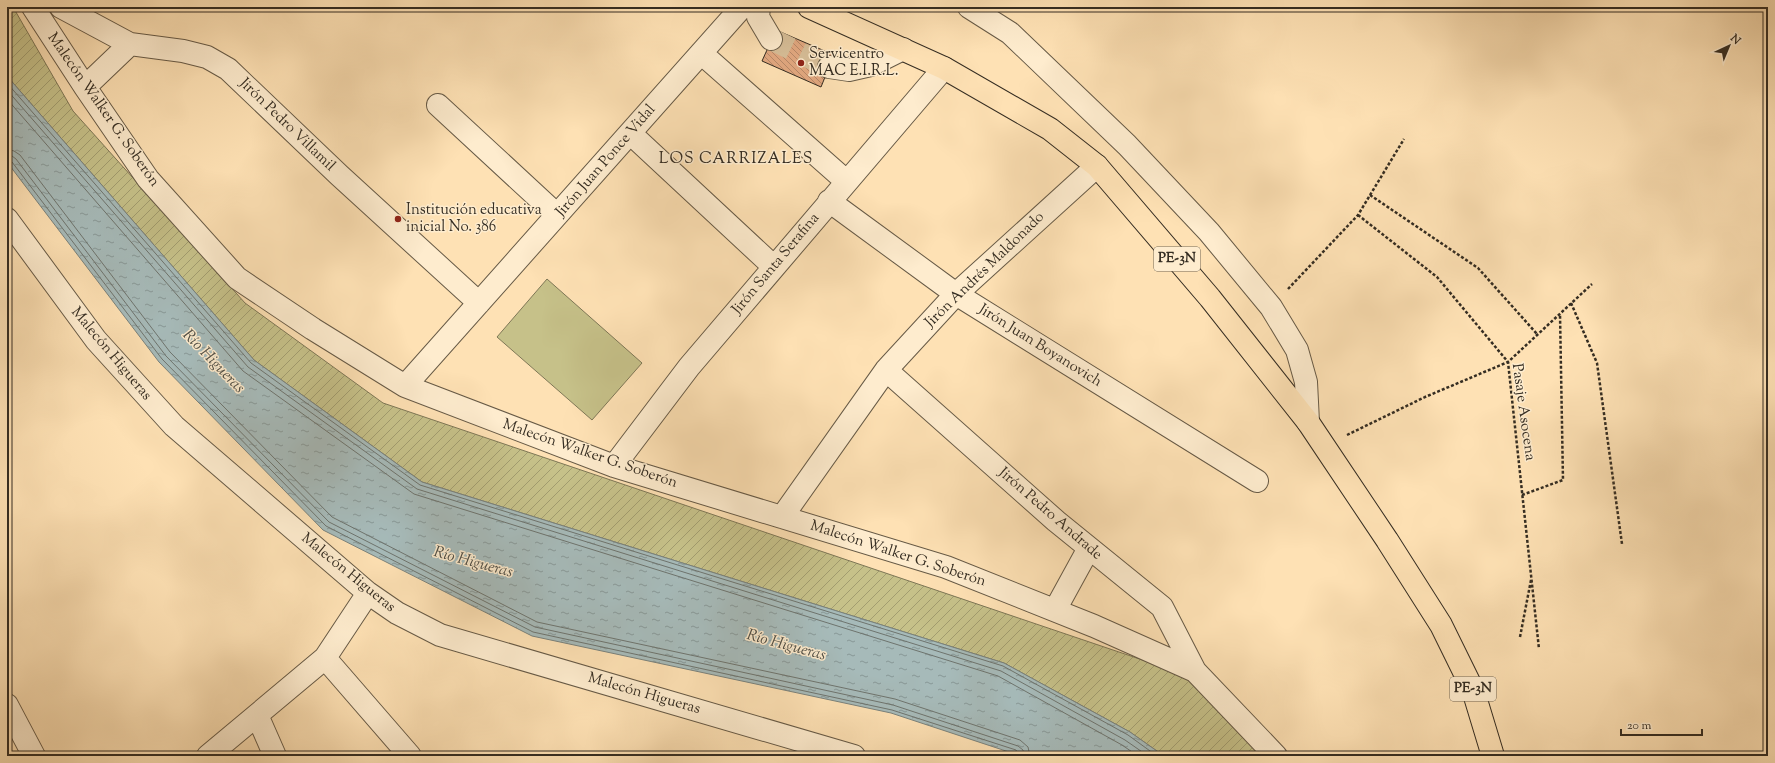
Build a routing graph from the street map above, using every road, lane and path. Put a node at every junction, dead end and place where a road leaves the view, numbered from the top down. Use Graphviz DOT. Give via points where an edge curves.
graph roads {
  1 [pos="33,7"];
  2 [pos="61,7"];
  3 [pos="742,7"];
  4 [pos="759,7"];
  5 [pos="809,7"];
  6 [pos="969,7"];
  7 [pos="771,40"];
  8 [pos="130,44"];
  9 [pos="904,49"];
  10 [pos="701,53"];
  11 [pos="829,67"];
  12 [pos="944,68"];
  13 [pos="85,87"];
  14 [pos="438,105"];
  15 [pos="630,133"];
  16 [pos="1404,140"];
  17 [pos="1097,166"];
  18 [pos="846,181"];
  19 [pos="1370,195"];
  20 [pos="829,201"];
  21 [pos="557,215"];
  22 [pos="1358,215"];
  23 [pos="7,219"];
  24 [pos="774,267"];
  25 [pos="1592,284"];
  26 [pos="956,294"];
  27 [pos="479,303"];
  28 [pos="1571,303"];
  29 [pos="1271,306"];
  30 [pos="1560,314"];
  31 [pos="1538,334"];
  32 [pos="1508,362"];
  33 [pos="886,370"];
  34 [pos="405,386"];
  35 [pos="1308,422"];
  36 [pos="1325,446"];
  37 [pos="614,466"];
  38 [pos="1257,481"];
  39 [pos="1522,495"];
  40 [pos="782,517"];
  41 [pos="1622,544"];
  42 [pos="1089,548"];
  43 [pos="1531,575"];
  44 [pos="368,593"];
  45 [pos="1055,610"];
  46 [pos="1520,637"];
  47 [pos="1539,649"];
  48 [pos="325,658"];
  49 [pos="1195,671"];
  50 [pos="7,705"];
  51 [pos="257,715"];
  52 [pos="34,756"];
  53 [pos="208,756"];
  54 [pos="276,756"];
  55 [pos="410,756"];
  56 [pos="854,756"];
  57 [pos="1276,756"];
  58 [pos="1493,756"];
  1 -- 13 [label="street, Malecón Walker G. Soberón"];
  2 -- 8 [label="street, Jirón Pedro Villamil"];
  3 -- 10 [label="street, Jirón Juan Ponce Vidal"];
  4 -- 7 [label="street" via="758,17"];
  5 -- 9 [label="highway, PE-3N"];
  6 -- 29 [label="street" via="1010,33 1126,146 1209,232"];
  8 -- 13 [label="street"];
  8 -- 27 [label="street, Jirón Pedro Villamil" via="207,57 228,69 338,175"];
  9 -- 11 [label="street" via="871,65 849,70"];
  9 -- 12 [label="highway, PE-3N"];
  10 -- 15 [label="street, Jirón Juan Ponce Vidal"];
  10 -- 18 [label="street"];
  12 -- 17 [label="highway, PE-3N" via="1050,129"];
  12 -- 18 [label="street, Jirón Santa Serafina"];
  13 -- 34 [label="street, Malecón Walker G. Soberón" via="148,180 237,278"];
  14 -- 21 [label="street"];
  15 -- 21 [label="street, Jirón Juan Ponce Vidal"];
  15 -- 24 [label="street"];
  16 -- 19 [label="path"];
  17 -- 26 [label="street, Jirón Andrés Maldonado"];
  17 -- 35 [label="highway, PE-3N" via="1210,298"];
  18 -- 20 [label="street, Jirón Santa Serafina"];
  19 -- 22 [label="path"];
  19 -- 31 [label="path" via="1478,268"];
  20 -- 24 [label="street, Jirón Santa Serafina"];
  20 -- 26 [label="street, Jirón Juan Boyanovich"];
  21 -- 27 [label="street, Jirón Juan Ponce Vidal"];
  22 -- 29 [label="path"];
  22 -- 32 [label="path, Pasaje Asocena" via="1437,277"];
  23 -- 44 [label="street, Malecón Higueras" via="96,340 174,426"];
  24 -- 37 [label="street, Jirón Santa Serafina" via="689,367"];
  25 -- 28 [label="path"];
  26 -- 33 [label="street, Jirón Andrés Maldonado"];
  26 -- 38 [label="street, Jirón Juan Boyanovich"];
  27 -- 34 [label="street, Jirón Juan Ponce Vidal"];
  28 -- 30 [label="path"];
  28 -- 41 [label="path" via="1597,363"];
  29 -- 35 [label="street" via="1296,350 1306,382"];
  30 -- 31 [label="path"];
  30 -- 39 [label="path" via="1563,480"];
  31 -- 32 [label="path"];
  32 -- 36 [label="path" via="1426,397"];
  32 -- 39 [label="path, Pasaje Asocena"];
  33 -- 40 [label="street, Jirón Andrés Maldonado"];
  33 -- 42 [label="street, Jirón Pedro Andrade"];
  34 -- 37 [label="street, Malecón Walker G. Soberón"];
  35 -- 36 [label="highway, PE-3N"];
  36 -- 58 [label="highway, PE-3N" via="1441,625 1473,690"];
  37 -- 40 [label="street, Malecón Walker G. Soberón"];
  39 -- 43 [label="path, Pasaje Asocena"];
  40 -- 45 [label="street, Malecón Walker G. Soberón" via="946,567"];
  42 -- 45 [label="street"];
  42 -- 49 [label="street, Jirón Pedro Andrade" via="1162,607"];
  43 -- 46 [label="path"];
  43 -- 47 [label="path, Pasaje Asocena"];
  44 -- 48 [label="street"];
  44 -- 56 [label="street, Malecón Higueras" via="397,613 440,634"];
  45 -- 49 [label="street, Malecón Walker G. Soberón"];
  48 -- 51 [label="street"];
  48 -- 55 [label="street"];
  49 -- 57 [label="street, Malecón Walker G. Soberón"];
  50 -- 52 [label="street"];
  51 -- 53 [label="street"];
  51 -- 54 [label="street"];
}
